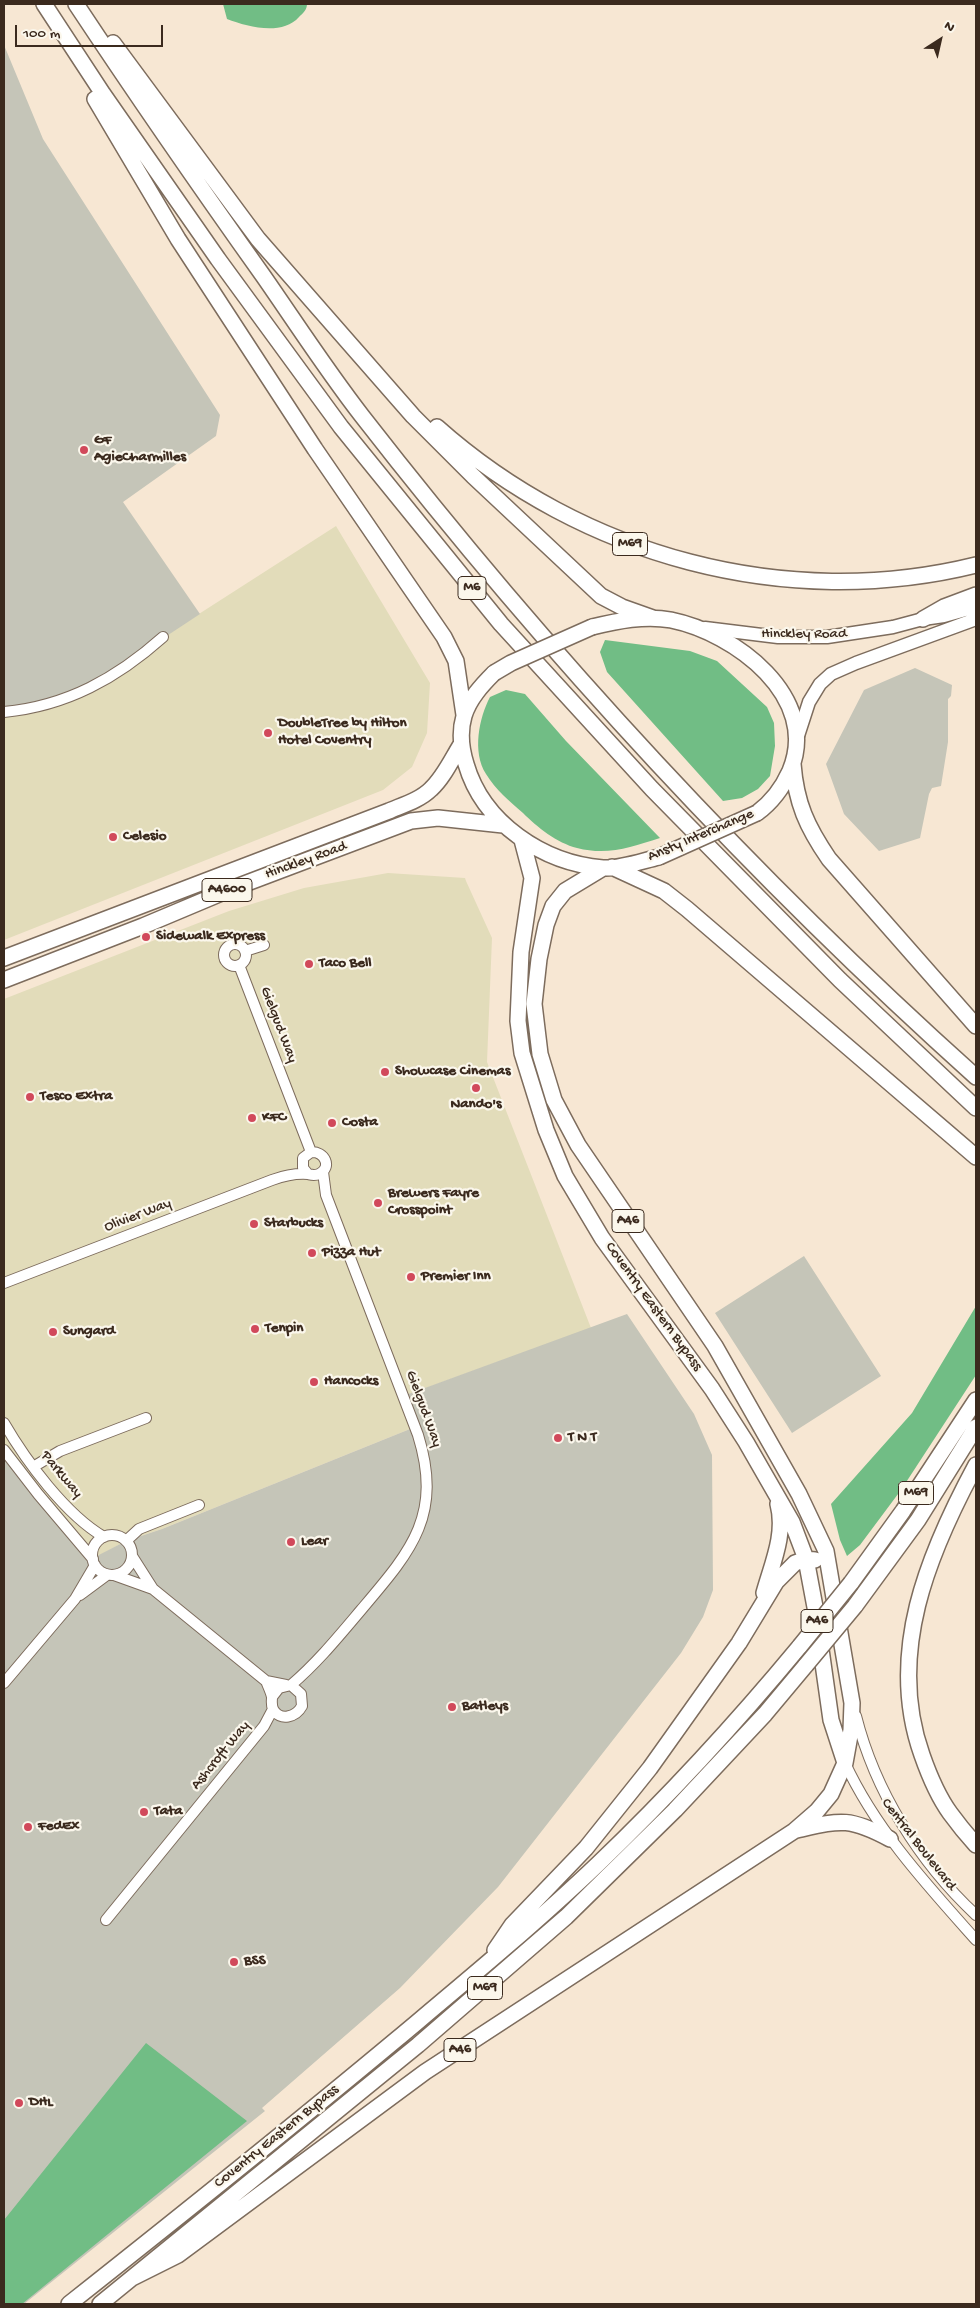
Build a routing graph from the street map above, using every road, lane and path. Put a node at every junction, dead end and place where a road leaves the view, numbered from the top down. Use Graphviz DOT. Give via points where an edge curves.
graph roads {
  1 [pos="38,4"];
  2 [pos="44,4"];
  3 [pos="76,4"];
  4 [pos="84,4"];
  5 [pos="347,341"];
  6 [pos="976,565"];
  7 [pos="976,595"];
  8 [pos="976,607"];
  9 [pos="653,618"];
  10 [pos="923,619"];
  11 [pos="976,620"];
  12 [pos="689,625"];
  13 [pos="163,637"];
  14 [pos="4,712"];
  15 [pos="464,715"];
  16 [pos="797,739"];
  17 [pos="460,746"];
  18 [pos="793,762"];
  19 [pos="503,825"];
  20 [pos="522,840"];
  21 [pos="608,867"];
  22 [pos="264,945"];
  23 [pos="245,951"];
  24 [pos="4,958"];
  25 [pos="239,965"];
  26 [pos="4,980"];
  27 [pos="976,1026"];
  28 [pos="976,1077"];
  29 [pos="948,1084"];
  30 [pos="896,1088"];
  31 [pos="976,1108"];
  32 [pos="976,1115"];
  33 [pos="311,1152"];
  34 [pos="976,1157"];
  35 [pos="302,1161"];
  36 [pos="976,1168"];
  37 [pos="323,1172"];
  38 [pos="310,1175"];
  39 [pos="284,1176"];
  40 [pos="326,1195"];
  41 [pos="4,1283"];
  42 [pos="976,1400"];
  43 [pos="146,1418"];
  44 [pos="4,1423"];
  45 [pos="976,1427"];
  46 [pos="4,1450"];
  47 [pos="976,1465"];
  48 [pos="34,1466"];
  49 [pos="772,1485"];
  50 [pos="199,1505"];
  51 [pos="104,1537"];
  52 [pos="126,1541"];
  53 [pos="132,1556"];
  54 [pos="806,1559"];
  55 [pos="94,1562"];
  56 [pos="830,1568"];
  57 [pos="111,1575"];
  58 [pos="153,1589"];
  59 [pos="75,1599"];
  60 [pos="761,1604"];
  61 [pos="312,1667"];
  62 [pos="266,1681"];
  63 [pos="4,1683"];
  64 [pos="289,1685"];
  65 [pos="300,1694"];
  66 [pos="272,1697"];
  67 [pos="852,1703"];
  68 [pos="273,1709"];
  69 [pos="282,1716"];
  70 [pos="264,1726"];
  71 [pos="845,1763"];
  72 [pos="794,1831"];
  73 [pos="890,1838"];
  74 [pos="976,1845"];
  75 [pos="976,1915"];
  76 [pos="106,1920"];
  77 [pos="976,1940"];
  78 [pos="483,1968"];
  79 [pos="132,2278"];
  80 [pos="69,2304"];
  81 [pos="100,2304"];
  1 -- 15 [label="highway" via="178,238 444,637 456,661"];
  2 -- 29 [label="highway, M6" via="212,251 342,427 501,624 652,788 840,980"];
  3 -- 28 [label="highway, M6" via="131,88 360,414 519,609 724,834 854,963"];
  4 -- 5 [label="highway" via="258,238"];
  5 -- 6 [label="highway, M69" via="429,420 486,467 568,517 638,547 748,575 825,581 896,579"];
  5 -- 9 [label="highway" via="413,416 601,596"];
  7 -- 10 [label="highway"];
  8 -- 10 [label="main road, Hinckley Road"];
  9 -- 12 [label="highway, Ansty Interchange"];
  9 -- 15 [label="highway, Ansty Interchange, bridge" via="617,621 592,628 511,663 494,673 479,689"];
  10 -- 12 [label="main road, Hinckley Road" via="859,634 814,638 753,635"];
  11 -- 16 [label="main road, Hinckley Road" via="831,674 809,702"];
  12 -- 16 [label="highway, Ansty Interchange" via="731,643 768,674 787,704"];
  13 -- 14 [label="street" via="136,661 80,693 40,706"];
  15 -- 17 [label="highway, Ansty Interchange"];
  16 -- 18 [label="highway, Ansty Interchange"];
  17 -- 19 [label="highway, Ansty Interchange" via="471,783"];
  17 -- 24 [label="highway, Hinckley Road / A4600" via="442,776 421,797"];
  18 -- 21 [label="highway, Ansty Interchange, bridge" via="772,802 757,813 659,857"];
  18 -- 27 [label="highway" via="801,810 829,859"];
  19 -- 20 [label="highway, Ansty Interchange"];
  19 -- 26 [label="highway, Hinckley Road / A4600" via="438,818 411,821"];
  20 -- 21 [label="highway, Ansty Interchange" via="572,862"];
  20 -- 49 [label="highway, Coventry Eastern Bypass / A46" via="532,878 521,952 518,1021 522,1053 546,1130 565,1176 602,1238 687,1353"];
  21 -- 30 [label="highway" via="664,891"];
  21 -- 56 [label="highway, Coventry Eastern Bypass / A46" via="565,891 553,906 546,925 534,1004 540,1054 554,1100 578,1146 740,1387 815,1522"];
  22 -- 23 [label="street"];
  23 -- 25 [label="street" via="245,958"];
  23 -- 25 [label="street, Gielgud Way" via="234,945 225,950 224,957 229,964"];
  25 -- 33 [label="street, Gielgud Way"];
  29 -- 31 [label="highway, M6"];
  29 -- 32 [label="highway"];
  30 -- 34 [label="highway"];
  30 -- 36 [label="highway"];
  33 -- 35 [label="street"];
  33 -- 37 [label="street" via="320,1152 325,1158"];
  35 -- 38 [label="street" via="303,1168"];
  35 -- 39 [label="street, Olivier Way"];
  37 -- 38 [label="street"];
  37 -- 40 [label="street, Gielgud Way"];
  38 -- 39 [label="street, Olivier Way"];
  38 -- 40 [label="street, Gielgud Way"];
  39 -- 41 [label="street, Olivier Way"];
  40 -- 61 [label="street, Gielgud Way" via="418,1435 424,1455 427,1487 423,1519 402,1562"];
  42 -- 78 [label="highway, M69, bridge" via="851,1583 754,1702 659,1804"];
  43 -- 48 [label="street" via="60,1450"];
  44 -- 48 [label="street, Parkway"];
  45 -- 79 [label="highway, M69, bridge" via="918,1520 855,1606 765,1714 675,1810 566,1917 418,2045"];
  46 -- 55 [label="street, Parkway"];
  47 -- 74 [label="highway" via="938,1541 921,1590 911,1630 908,1679 910,1708 928,1774 949,1812"];
  48 -- 51 [label="street, Parkway" via="80,1520"];
  49 -- 54 [label="highway, Coventry Eastern Bypass / A46" via="792,1522"];
  49 -- 60 [label="highway, A46" via="781,1513 780,1538"];
  50 -- 52 [label="street" via="139,1529"];
  51 -- 52 [label="street" via="115,1536"];
  51 -- 55 [label="street" via="95,1545"];
  52 -- 53 [label="street"];
  53 -- 57 [label="street" via="126,1570"];
  53 -- 58 [label="street"];
  54 -- 56 [label="highway"];
  54 -- 60 [label="highway, A46" via="787,1570"];
  54 -- 71 [label="highway, Coventry Eastern Bypass / A46" via="831,1720"];
  55 -- 57 [label="street"];
  55 -- 59 [label="street"];
  56 -- 67 [label="highway, Coventry Eastern Bypass / A46"];
  57 -- 58 [label="street"];
  57 -- 59 [label="street"];
  58 -- 62 [label="street"];
  59 -- 63 [label="street"];
  60 -- 78 [label="highway, A46" via="739,1643 650,1768 586,1848 512,1925"];
  61 -- 64 [label="street, Gielgud Way"];
  61 -- 65 [label="street, Gielgud Way"];
  62 -- 64 [label="street"];
  62 -- 66 [label="street"];
  64 -- 65 [label="street"];
  64 -- 66 [label="street" via="279,1688"];
  65 -- 69 [label="street, Ashcroft Way" via="303,1701 299,1711 290,1717"];
  66 -- 68 [label="street"];
  67 -- 71 [label="highway, A46"];
  67 -- 75 [label="street, Central Boulevard" via="867,1754 890,1802 931,1866"];
  68 -- 69 [label="street"];
  68 -- 70 [label="street, Ashcroft Way"];
  69 -- 70 [label="street, Ashcroft Way"];
  70 -- 76 [label="street, Ashcroft Way"];
  71 -- 72 [label="highway, A46" via="831,1794 818,1811"];
  71 -- 73 [label="street, Central Boulevard" via="860,1794"];
  72 -- 73 [label="highway, A46" via="843,1821 863,1825"];
  72 -- 79 [label="highway, A46" via="425,2072 178,2255"];
  73 -- 77 [label="street, Central Boulevard"];
  78 -- 80 [label="highway, Coventry Eastern Bypass / A46"];
  79 -- 81 [label="highway, A46"];
}
